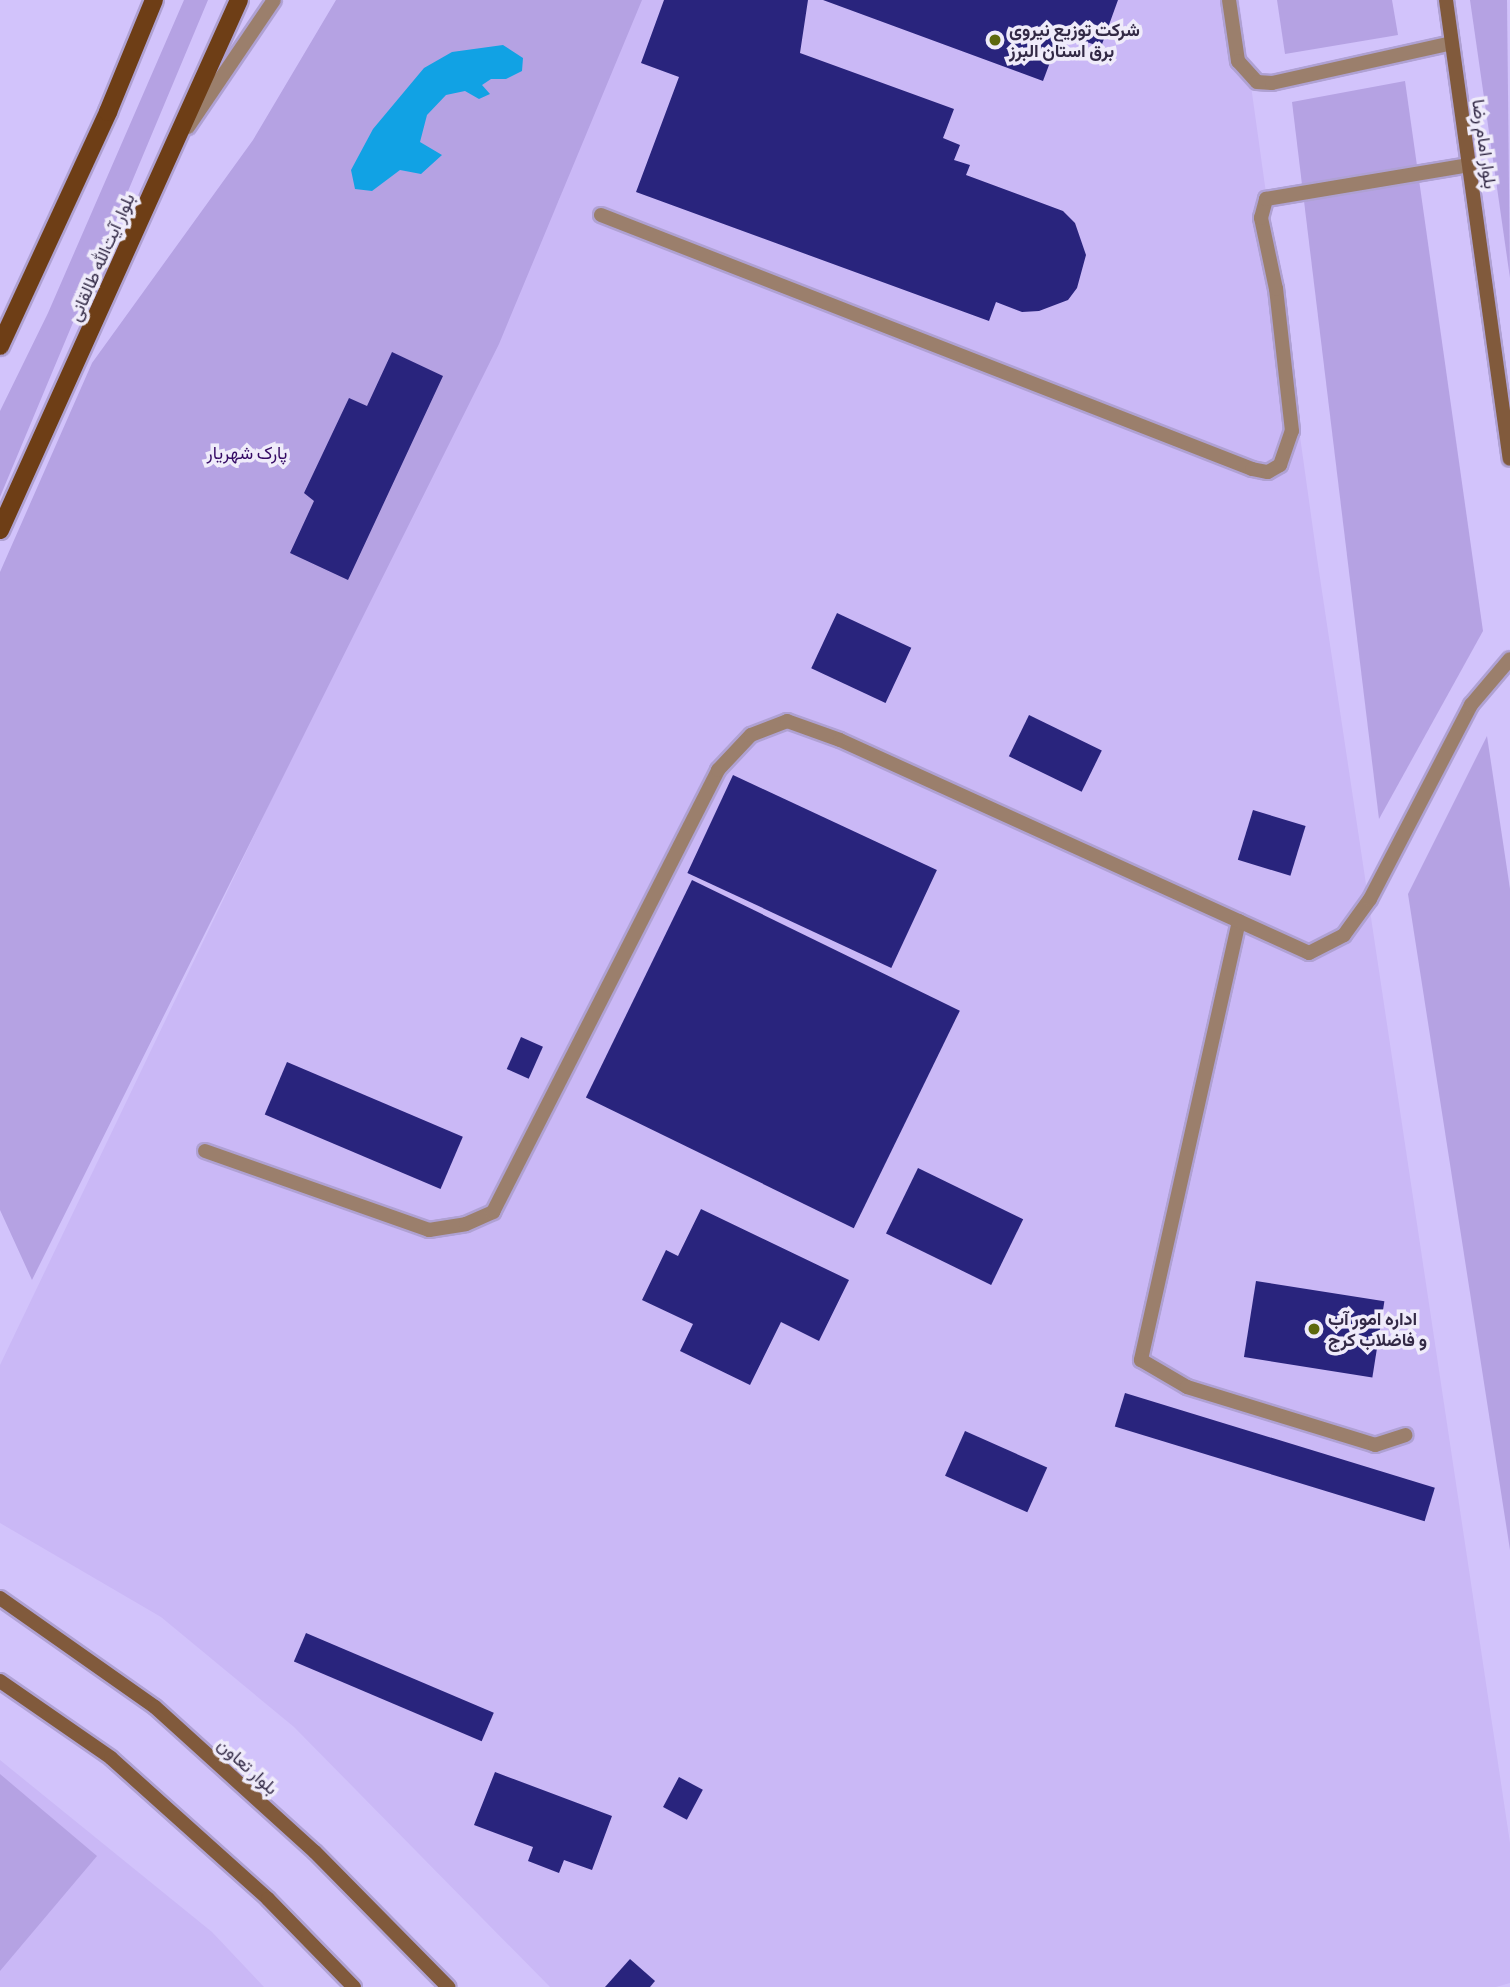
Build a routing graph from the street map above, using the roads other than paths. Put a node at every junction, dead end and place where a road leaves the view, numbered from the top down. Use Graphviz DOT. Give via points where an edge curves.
graph roads {
  1 [pos="154,0"];
  2 [pos="239,0"];
  3 [pos="274,0"];
  4 [pos="1229,0"];
  5 [pos="1446,0"];
  6 [pos="1452,43"];
  7 [pos="174,149"];
  8 [pos="1469,165"];
  9 [pos="601,215"];
  10 [pos="0,346"];
  11 [pos="1510,459"];
  12 [pos="0,530"];
  13 [pos="1510,659"];
  14 [pos="1238,921"];
  15 [pos="205,1151"];
  16 [pos="1405,1435"];
  17 [pos="0,1598"];
  18 [pos="0,1681"];
  19 [pos="354,1987"];
  20 [pos="448,1987"];
  1 -- 10 [label="main road" via="108,112"];
  2 -- 7 [label="main road, بلوار آیت‌الله طالقانی"];
  3 -- 7 [label="lane"];
  4 -- 6 [label="lane" via="1238,61 1256,82 1272,83"];
  5 -- 6 [label="main road, بلوار امام رضا"];
  6 -- 8 [label="main road, بلوار امام رضا"];
  7 -- 12 [label="main road, بلوار آیت‌الله طالقانی"];
  8 -- 9 [label="lane" via="1266,199 1261,218 1276,289 1292,431 1280,465 1268,472"];
  8 -- 11 [label="main road, بلوار امام رضا"];
  13 -- 14 [label="lane" via="1471,705 1406,833 1344,935 1309,953"];
  14 -- 15 [label="lane" via="840,740 787,722 751,735 718,770 493,1212 466,1224 429,1230"];
  14 -- 16 [label="lane" via="1141,1360 1186,1387 1375,1445"];
  17 -- 20 [label="main road, بلوار تعاون" via="155,1707 315,1852"];
  18 -- 19 [label="main road" via="111,1758 268,1899"];
}
